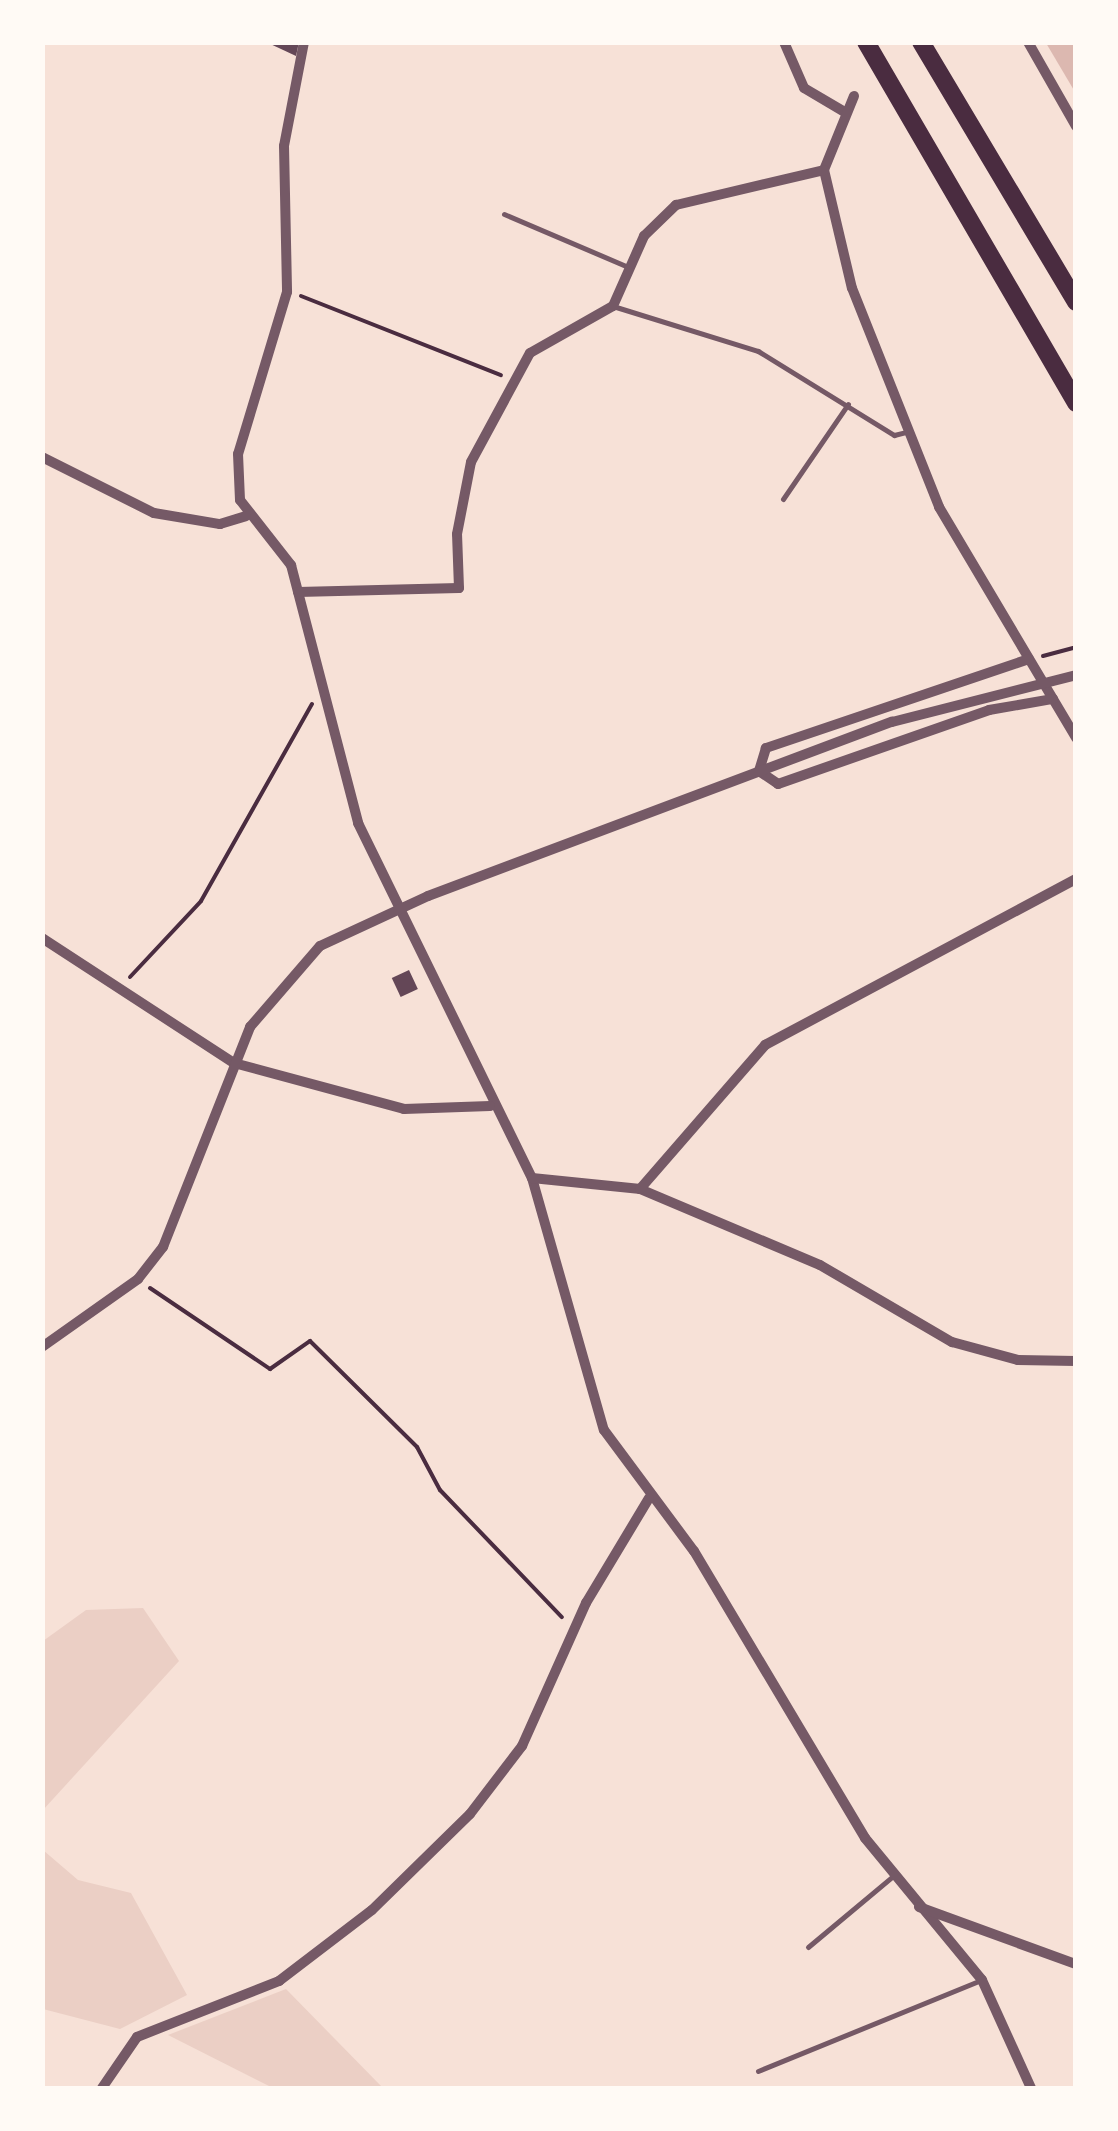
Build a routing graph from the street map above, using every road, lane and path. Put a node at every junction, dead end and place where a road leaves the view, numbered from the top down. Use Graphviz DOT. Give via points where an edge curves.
graph roads {
  1 [pos="304,42"];
  2 [pos="784,42"];
  3 [pos="866,42"];
  4 [pos="922,42"];
  5 [pos="1028,42"];
  6 [pos="854,96"];
  7 [pos="843,111"];
  8 [pos="1076,126"];
  9 [pos="824,170"];
  10 [pos="504,214"];
  11 [pos="631,269"];
  12 [pos="287,292"];
  13 [pos="1076,302"];
  14 [pos="613,306"];
  15 [pos="512,379"];
  16 [pos="1076,403"];
  17 [pos="848,404"];
  18 [pos="906,432"];
  19 [pos="42,457"];
  20 [pos="784,499"];
  21 [pos="246,516"];
  22 [pos="298,592"];
  23 [pos="1076,647"];
  24 [pos="1029,659"];
  25 [pos="1076,675"];
  26 [pos="320,688"];
  27 [pos="1053,699"];
  28 [pos="1076,738"];
  29 [pos="759,772"];
  30 [pos="1076,878"];
  31 [pos="397,909"];
  32 [pos="42,938"];
  33 [pos="120,988"];
  34 [pos="234,1063"];
  35 [pos="490,1106"];
  36 [pos="532,1178"];
  37 [pos="640,1188"];
  38 [pos="138,1280"];
  39 [pos="42,1347"];
  40 [pos="1076,1361"];
  41 [pos="648,1498"];
  42 [pos="574,1630"];
  43 [pos="893,1876"];
  44 [pos="918,1907"];
  45 [pos="808,1947"];
  46 [pos="1076,1964"];
  47 [pos="982,1980"];
  48 [pos="758,2071"];
  49 [pos="102,2088"];
  50 [pos="1031,2088"];
  1 -- 12 [label="street" via="284,146"];
  2 -- 7 [label="street" via="804,88"];
  3 -- 16 [label="highway"];
  4 -- 13 [label="highway"];
  5 -- 8 [label="street"];
  6 -- 7 [label="street"];
  7 -- 9 [label="street"];
  9 -- 11 [label="street" via="676,205 644,236"];
  9 -- 18 [label="street" via="838,245"];
  10 -- 11 [label="lane"];
  11 -- 14 [label="street"];
  12 -- 15 [label="path"];
  12 -- 21 [label="street" via="238,454"];
  14 -- 15 [label="street" via="547,335"];
  14 -- 17 [label="lane" via="726,337"];
  15 -- 22 [label="street" via="460,499 459,588"];
  17 -- 18 [label="lane" via="894,436"];
  17 -- 20 [label="lane"];
  18 -- 24 [label="street"];
  19 -- 21 [label="street" via="178,520"];
  21 -- 22 [label="street" via="283,548"];
  22 -- 26 [label="street"];
  23 -- 24 [label="path"];
  24 -- 27 [label="street"];
  24 -- 29 [label="street" via="766,748"];
  25 -- 29 [label="street" via="947,703"];
  26 -- 31 [label="street" via="358,824"];
  26 -- 33 [label="path" via="200,901"];
  27 -- 28 [label="street"];
  27 -- 29 [label="street" via="975,714 778,784"];
  29 -- 31 [label="street"];
  30 -- 37 [label="street" via="766,1045"];
  31 -- 34 [label="street" via="291,970"];
  31 -- 35 [label="street"];
  32 -- 33 [label="street"];
  33 -- 34 [label="street"];
  34 -- 35 [label="street" via="404,1108"];
  34 -- 38 [label="street" via="179,1218"];
  35 -- 36 [label="street"];
  36 -- 37 [label="street"];
  36 -- 41 [label="street" via="588,1390"];
  37 -- 40 [label="street" via="820,1266 952,1342 1018,1360"];
  38 -- 39 [label="street"];
  38 -- 42 [label="path" via="270,1369 310,1341 417,1447 440,1490"];
  41 -- 42 [label="street"];
  41 -- 43 [label="street" via="694,1551"];
  42 -- 49 [label="street" via="522,1746 372,1910 279,1982 137,2037"];
  43 -- 44 [label="street"];
  43 -- 45 [label="lane"];
  44 -- 46 [label="street"];
  44 -- 47 [label="street"];
  47 -- 48 [label="lane"];
  47 -- 50 [label="street"];
}
